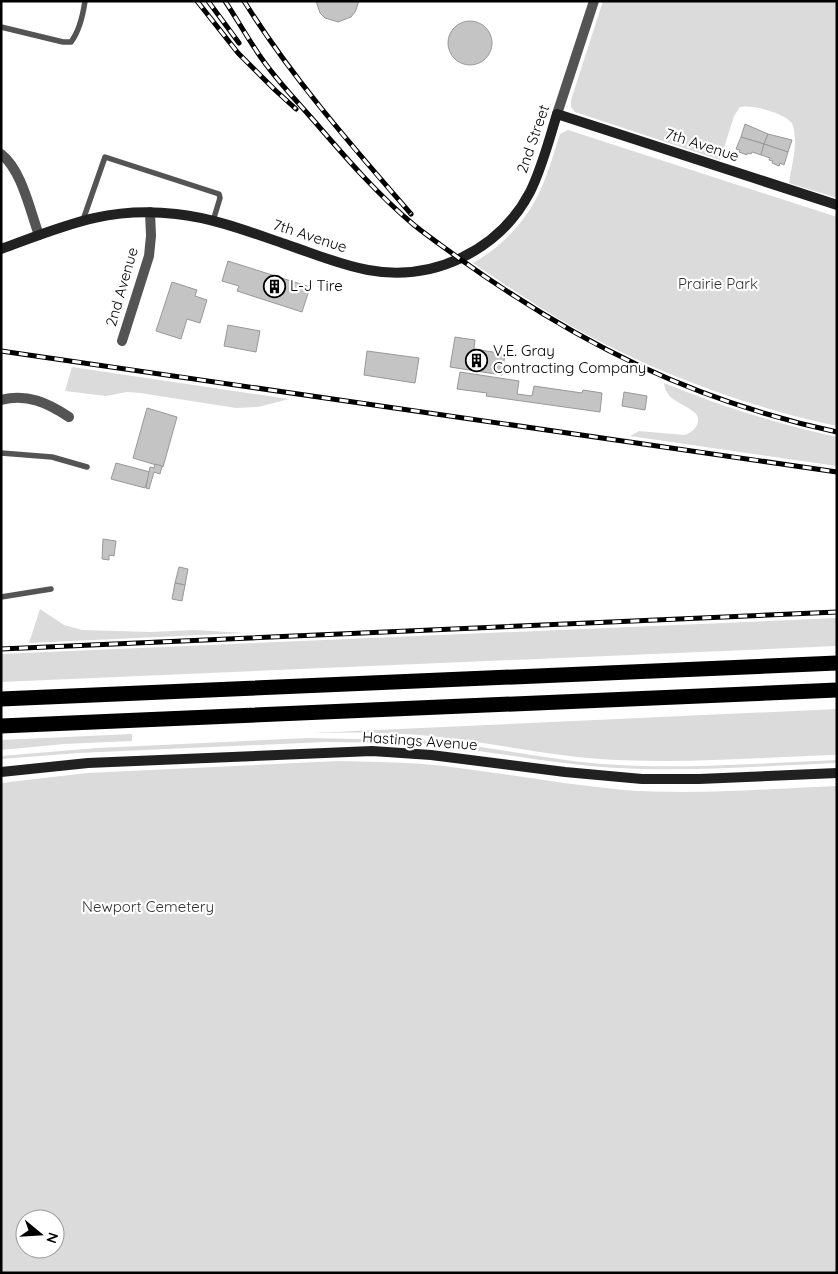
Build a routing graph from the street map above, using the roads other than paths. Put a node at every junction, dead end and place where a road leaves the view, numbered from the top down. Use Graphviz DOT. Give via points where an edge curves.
graph roads {
  1 [pos="85,1"];
  2 [pos="594,1"];
  3 [pos="1,27"];
  4 [pos="557,114"];
  5 [pos="1,154"];
  6 [pos="837,205"];
  7 [pos="150,212"];
  8 [pos="83,220"];
  9 [pos="213,221"];
  10 [pos="39,235"];
  11 [pos="1,249"];
  12 [pos="460,259"];
  13 [pos="122,341"];
  14 [pos="1,400"];
  15 [pos="69,417"];
  16 [pos="1,453"];
  17 [pos="87,467"];
  18 [pos="51,589"];
  19 [pos="1,597"];
  20 [pos="837,663"];
  21 [pos="256,688"];
  22 [pos="837,690"];
  23 [pos="1,691"];
  24 [pos="1,699"];
  25 [pos="2,726"];
  26 [pos="1,772"];
  27 [pos="837,774"];
  1 -- 3 [label="lane" via="71,42"];
  2 -- 4 [label="street, 2nd Street"];
  4 -- 6 [label="street, 7th Avenue"];
  4 -- 12 [label="street, 2nd Street" via="536,177 523,204 495,237"];
  5 -- 10 [label="street" via="18,176"];
  7 -- 8 [label="street, 7th Avenue" via="117,213"];
  7 -- 9 [label="street, 7th Avenue"];
  7 -- 13 [label="street, 2nd Avenue" via="148,256"];
  8 -- 9 [label="lane" via="105,156 219,194"];
  8 -- 10 [label="street, 7th Avenue"];
  9 -- 12 [label="street, 7th Avenue" via="377,272 415,272"];
  10 -- 11 [label="street, 7th Avenue"];
  14 -- 15 [label="street" via="27,398 43,402"];
  16 -- 17 [label="lane" via="52,457"];
  18 -- 19 [label="lane"];
  20 -- 21 [label="highway"];
  21 -- 23 [label="highway" via="122,685"];
  21 -- 24 [label="highway"];
  22 -- 25 [label="highway"];
  26 -- 27 [label="street, Hastings Avenue" via="88,763 372,751 642,779"];
}
